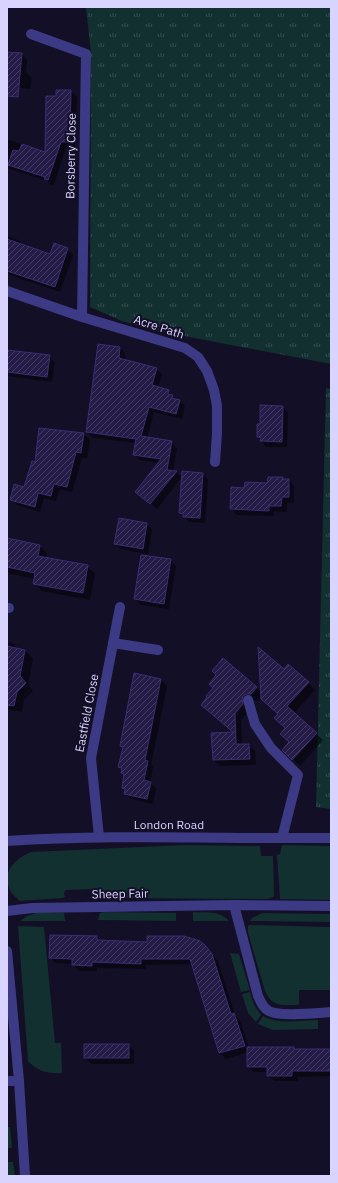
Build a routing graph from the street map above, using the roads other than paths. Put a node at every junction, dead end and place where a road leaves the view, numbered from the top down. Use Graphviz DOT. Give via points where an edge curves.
graph roads {
  1 [pos="31,34"];
  2 [pos="7,291"];
  3 [pos="82,317"];
  4 [pos="215,462"];
  5 [pos="120,607"];
  6 [pos="113,643"];
  7 [pos="158,650"];
  8 [pos="248,700"];
  9 [pos="99,837"];
  10 [pos="282,838"];
  11 [pos="331,838"];
  12 [pos="7,841"];
  13 [pos="234,905"];
  14 [pos="331,906"];
  15 [pos="7,911"];
  16 [pos="7,951"];
  17 [pos="331,1012"];
  18 [pos="7,1081"];
  19 [pos="19,1081"];
  20 [pos="25,1176"];
  1 -- 3 [label="street, Borsberry Close" via="86,54"];
  2 -- 3 [label="street, Acre Path"];
  3 -- 4 [label="street, Acre Path" via="185,348 198,357 207,371 217,406"];
  5 -- 6 [label="street, Eastfield Close"];
  6 -- 7 [label="street"];
  6 -- 9 [label="street, Eastfield Close" via="91,758"];
  8 -- 10 [label="street" via="255,724 271,748 298,775"];
  9 -- 10 [label="street, London Road"];
  9 -- 12 [label="street, London Road"];
  10 -- 11 [label="street, London Road"];
  13 -- 14 [label="street, Sheep Fair"];
  13 -- 15 [label="street, Sheep Fair" via="32,908"];
  13 -- 17 [label="street" via="262,1005 268,1011 277,1014"];
  16 -- 19 [label="street"];
  18 -- 19 [label="street"];
  19 -- 20 [label="street"];
}
